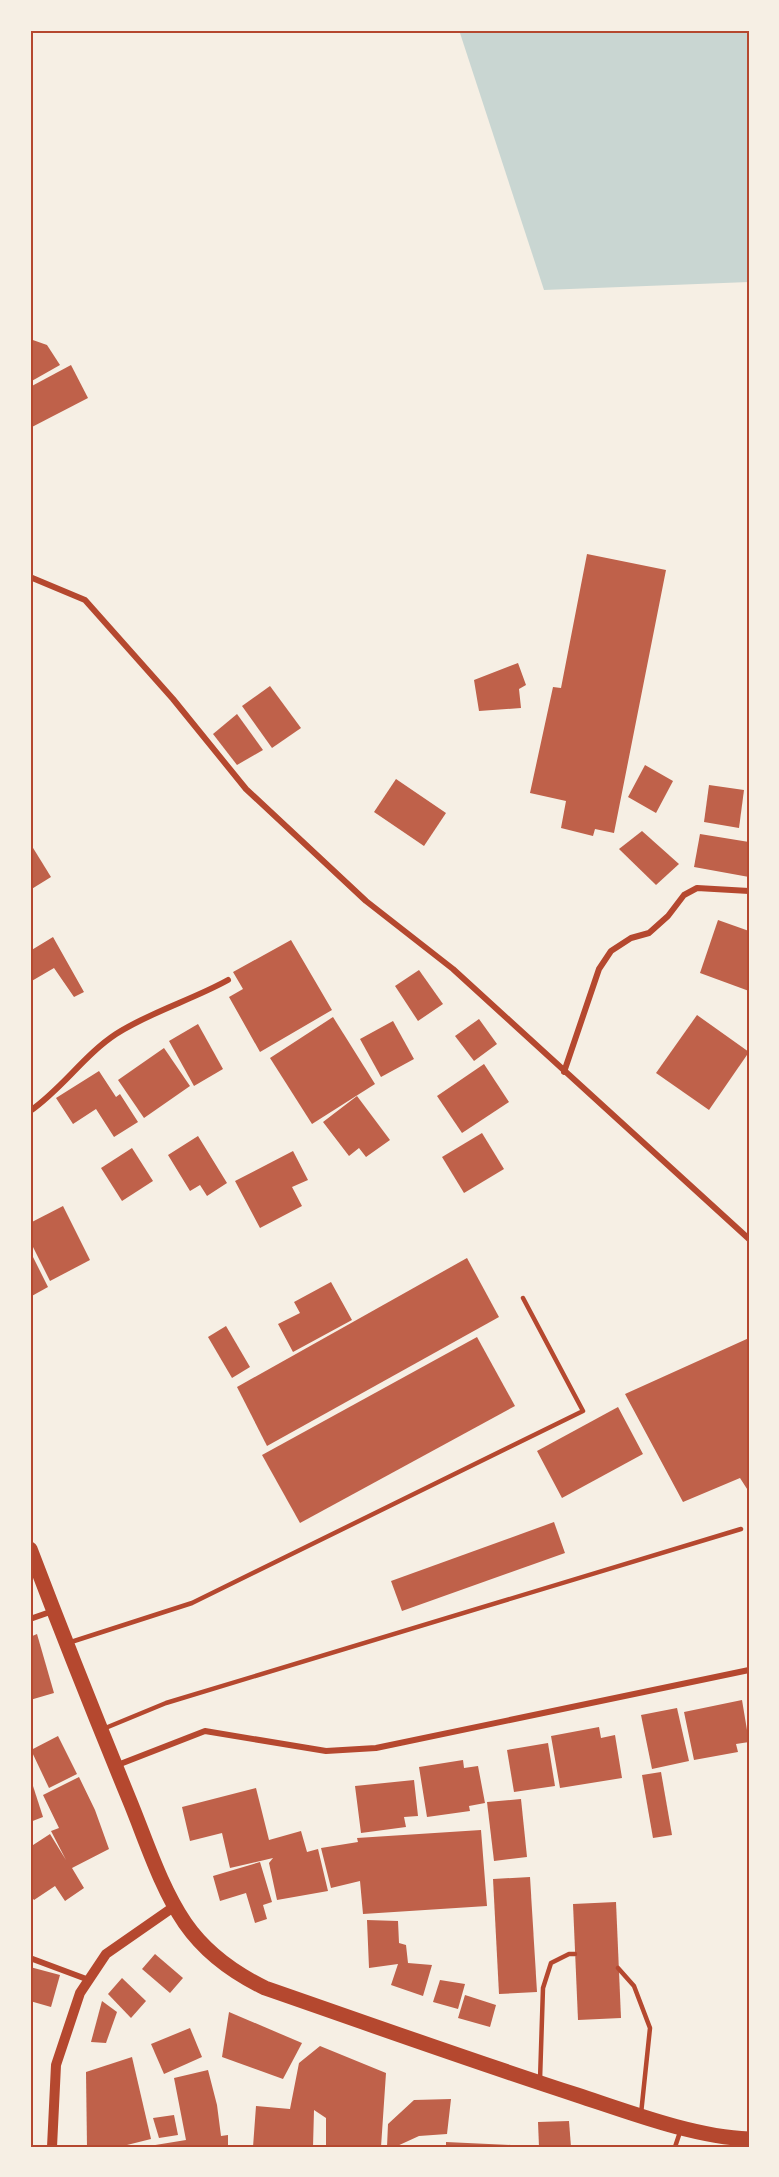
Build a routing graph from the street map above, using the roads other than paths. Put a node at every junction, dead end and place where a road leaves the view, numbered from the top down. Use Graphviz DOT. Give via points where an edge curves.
graph roads {
  1 [pos="30,577"];
  2 [pos="749,891"];
  3 [pos="228,980"];
  4 [pos="564,1072"];
  5 [pos="30,1111"];
  6 [pos="749,1239"];
  7 [pos="523,1298"];
  8 [pos="741,1529"];
  9 [pos="30,1549"];
  10 [pos="53,1611"];
  11 [pos="30,1619"];
  12 [pos="66,1644"];
  13 [pos="749,1670"];
  14 [pos="100,1730"];
  15 [pos="115,1766"];
  16 [pos="175,1906"];
  17 [pos="575,1954"];
  18 [pos="30,1958"];
  19 [pos="618,1968"];
  20 [pos="89,1980"];
  21 [pos="540,2083"];
  22 [pos="641,2116"];
  23 [pos="682,2127"];
  24 [pos="749,2139"];
  25 [pos="52,2147"];
  26 [pos="675,2147"];
  1 -- 4 [label="street" via="85,600 246,789 366,901 453,969"];
  2 -- 4 [label="street" via="697,888 684,895 649,933 631,938 611,951 599,969"];
  3 -- 5 [label="street" via="153,1013 116,1035"];
  4 -- 6 [label="street"];
  7 -- 12 [label="lane" via="583,1411 192,1603"];
  8 -- 14 [label="lane" via="166,1703"];
  9 -- 10 [label="main road"];
  10 -- 11 [label="street"];
  10 -- 12 [label="main road"];
  12 -- 14 [label="main road"];
  13 -- 15 [label="street" via="376,1748 326,1751 205,1731"];
  14 -- 15 [label="main road"];
  15 -- 16 [label="main road"];
  16 -- 20 [label="street" via="106,1954"];
  16 -- 21 [label="main road" via="217,1957 234,1972 258,1984"];
  17 -- 21 [label="lane" via="551,1963 543,1988"];
  18 -- 20 [label="street"];
  19 -- 22 [label="lane" via="634,1986 650,2028"];
  20 -- 25 [label="street" via="80,1993 56,2065"];
  21 -- 22 [label="main road"];
  22 -- 23 [label="main road"];
  23 -- 24 [label="main road"];
  23 -- 26 [label="lane"];
}
